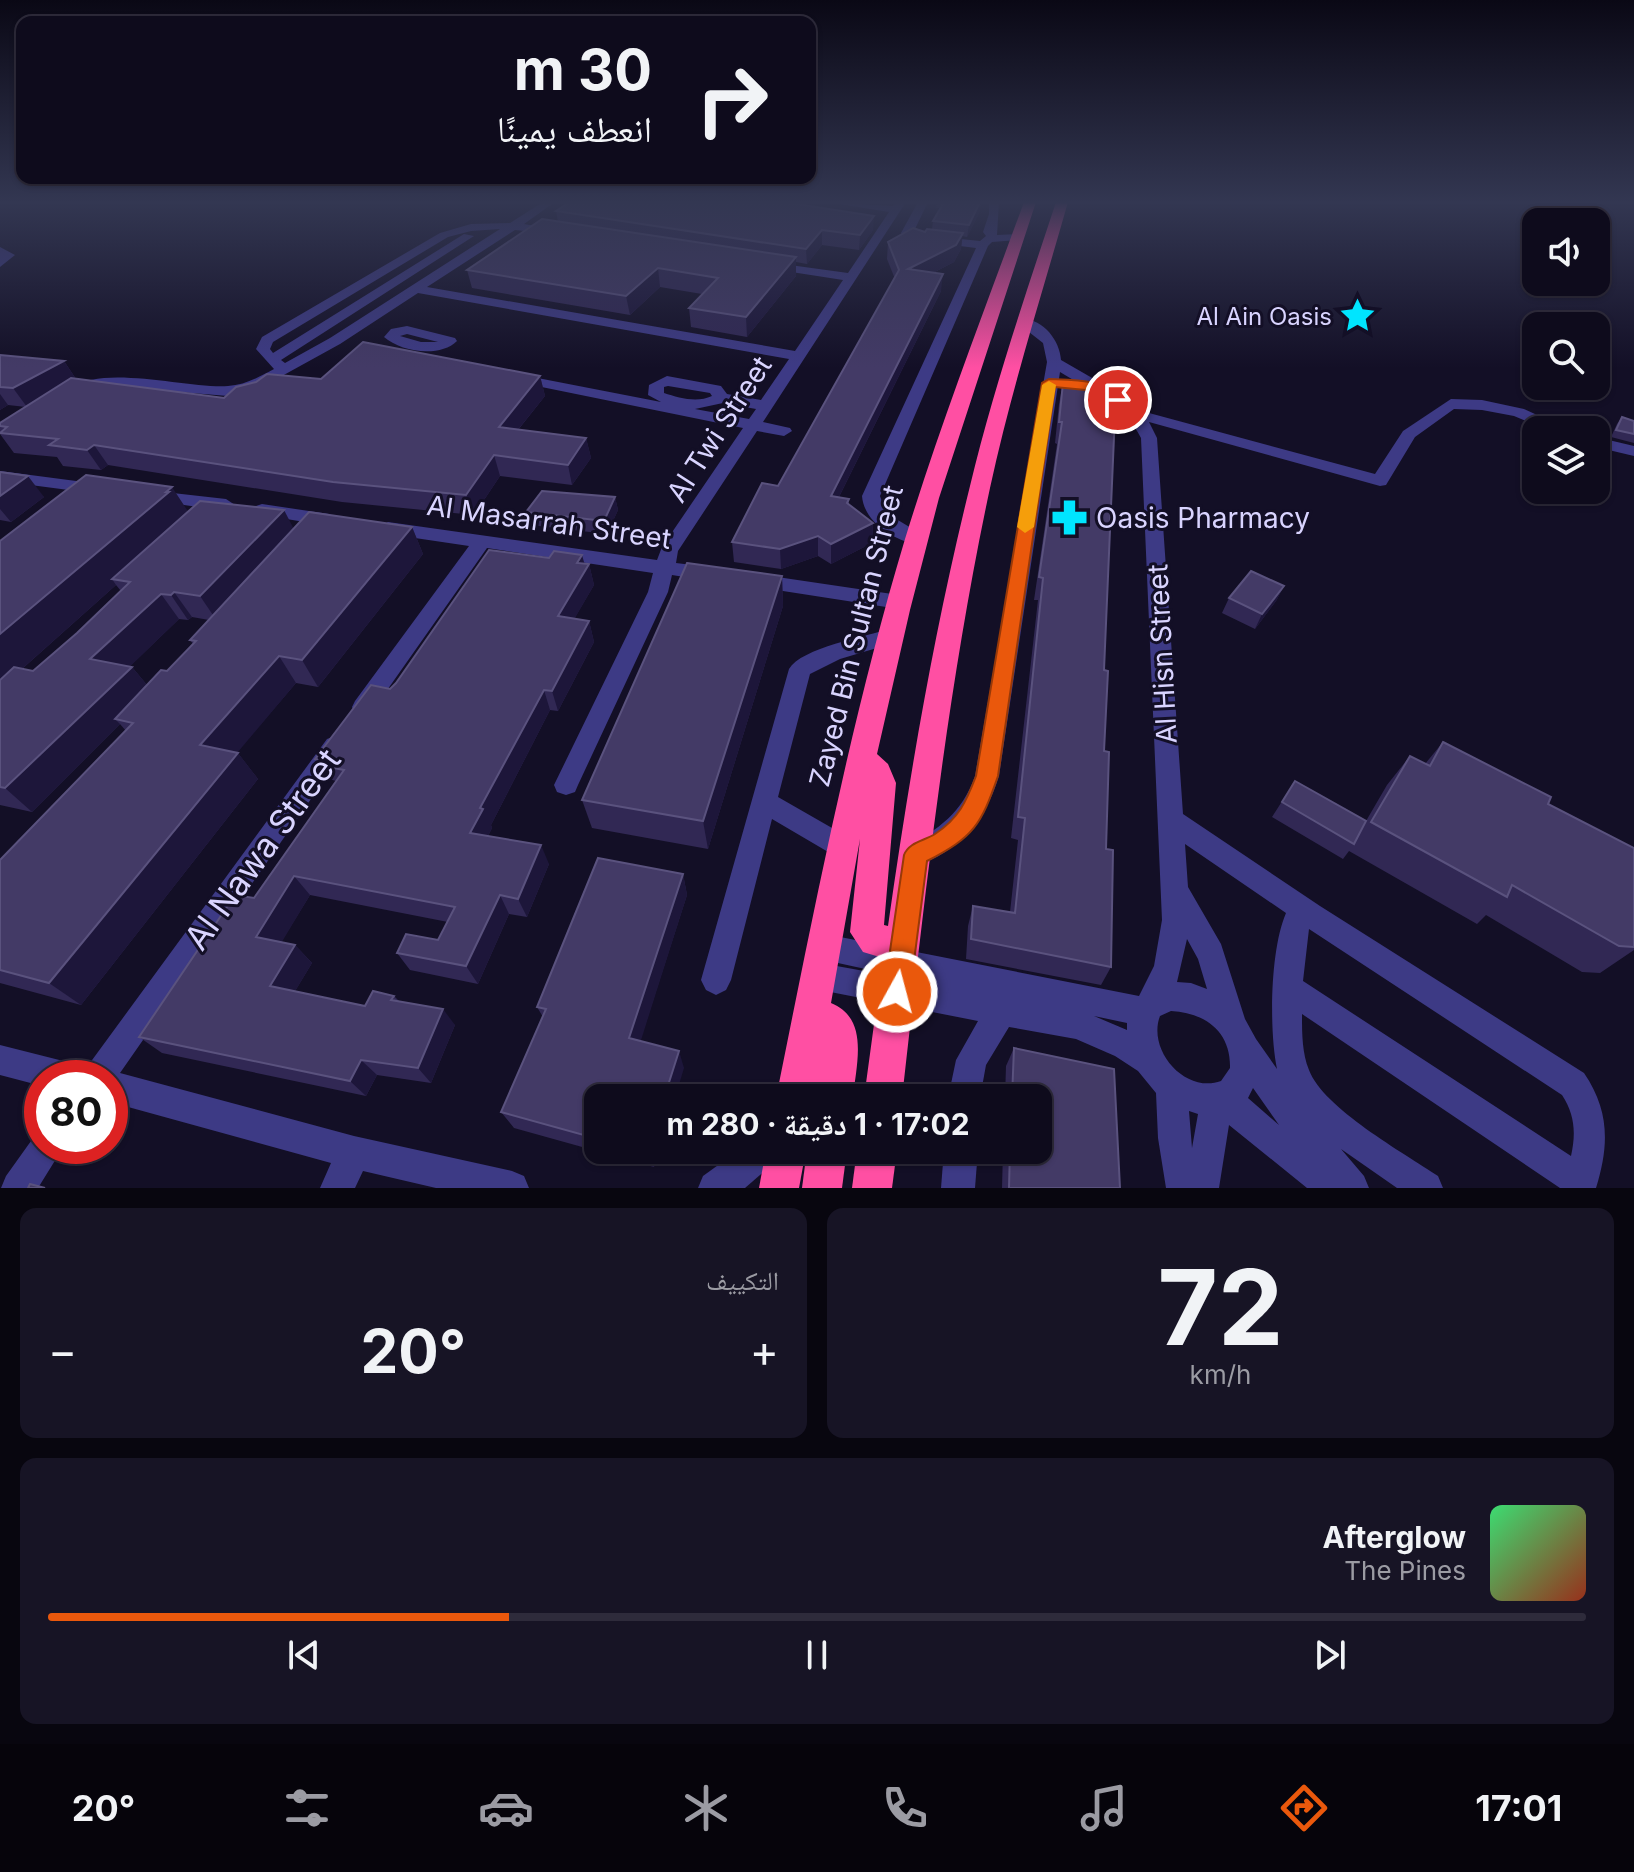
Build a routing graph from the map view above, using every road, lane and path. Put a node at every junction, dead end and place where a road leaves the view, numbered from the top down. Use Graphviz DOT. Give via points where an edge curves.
graph roads {
  1 [pos="406,257"];
  2 [pos="434,257"];
  3 [pos="464,257"];
  4 [pos="873,257"];
  5 [pos="980,257"];
  6 [pos="1011,257"];
  7 [pos="1045,257"];
  8 [pos="758,263"];
  9 [pos="850,277"];
  10 [pos="415,289"];
  11 [pos="367,320"];
  12 [pos="1025,322"];
  13 [pos="392,335"];
  14 [pos="335,341"];
  15 [pos="798,356"];
  16 [pos="271,360"];
  17 [pos="443,363"];
  18 [pos="286,370"];
  19 [pos="1052,372"];
  20 [pos="506,375"];
  21 [pos="63,395"];
  22 [pos="721,398"];
  23 [pos="767,406"];
  24 [pos="1132,413"];
  25 [pos="1528,416"];
  26 [pos="754,425"];
  27 [pos="784,431"];
  28 [pos="1610,445"];
  29 [pos="1634,451"];
  30 [pos="0,476"];
  31 [pos="94,488"];
  32 [pos="223,504"];
  33 [pos="71,506"];
  34 [pos="199,526"];
  35 [pos="373,526"];
  36 [pos="916,539"];
  37 [pos="482,541"];
  38 [pos="305,542"];
  39 [pos="663,567"];
  40 [pos="899,602"];
  41 [pos="890,637"];
  42 [pos="863,758"];
  43 [pos="566,785"];
  44 [pos="763,801"];
  45 [pos="1172,821"];
  46 [pos="844,848"];
  47 [pos="915,855"];
  48 [pos="1176,892"];
  49 [pos="1310,914"];
  50 [pos="822,963"];
  51 [pos="900,967"];
  52 [pos="716,980"];
  53 [pos="1287,987"];
  54 [pos="1149,1008"];
  55 [pos="1001,1012"];
  56 [pos="811,1016"];
  57 [pos="1238,1037"];
  58 [pos="0,1060"];
  59 [pos="111,1060"];
  60 [pos="1149,1060"];
  61 [pos="24,1066"];
  62 [pos="798,1084"];
  63 [pos="835,1084"];
  64 [pos="885,1084"];
  65 [pos="967,1084"];
  66 [pos="1172,1086"];
  67 [pos="128,1091"];
  68 [pos="1220,1098"];
  69 [pos="354,1153"];
  70 [pos="35,1164"];
  71 [pos="748,1164"];
  72 [pos="783,1164"];
  73 [pos="825,1164"];
  74 [pos="875,1164"];
  75 [pos="960,1164"];
  76 [pos="476,1184"];
  77 [pos="1580,1185"];
  78 [pos="18,1188"];
  79 [pos="337,1188"];
  80 [pos="512,1188"];
  81 [pos="715,1188"];
  82 [pos="779,1188"];
  83 [pos="822,1188"];
  84 [pos="872,1188"];
  85 [pos="958,1188"];
  86 [pos="1183,1188"];
  87 [pos="1202,1188"];
  88 [pos="1334,1188"];
  89 [pos="1352,1188"];
  90 [pos="1426,1188"];
  1 -- 16 [label="street" via="270,337 263,349"];
  2 -- 16 [label="street"];
  3 -- 10 [label="street"];
  4 -- 9 [label="street, Al Twi Street"];
  5 -- 36 [label="street" via="871,496 878,517"];
  6 -- 36 [label="highway, Zayed Bin Sultan Street"];
  7 -- 12 [label="highway"];
  8 -- 9 [label="street"];
  9 -- 15 [label="street, Al Twi Street"];
  10 -- 11 [label="street"];
  10 -- 15 [label="street"];
  11 -- 13 [label="street"];
  11 -- 14 [label="street"];
  12 -- 19 [label="street" via="1054,345"];
  12 -- 47 [label="highway" via="1001,400 946,652"];
  14 -- 17 [label="street"];
  14 -- 18 [label="street"];
  15 -- 23 [label="street, Al Twi Street"];
  16 -- 18 [label="street"];
  18 -- 21 [label="street" via="228,391 118,382"];
  19 -- 24 [label="street, Al Hisn Street" via="1100,388"];
  19 -- 47 [label="street" via="981,798 958,830"];
  20 -- 26 [label="street"];
  22 -- 23 [label="street"];
  23 -- 26 [label="street, Al Twi Street"];
  24 -- 25 [label="street" via="1380,481 1409,434 1451,404"];
  24 -- 45 [label="street, Al Hisn Street" via="1149,438"];
  26 -- 27 [label="street"];
  26 -- 39 [label="street, Al Twi Street"];
  28 -- 29 [label="street"];
  30 -- 31 [label="street"];
  31 -- 32 [label="street"];
  31 -- 33 [label="street"];
  32 -- 34 [label="street"];
  32 -- 38 [label="street" via="333,520"];
  35 -- 37 [label="street, Al Masarrah Street"];
  36 -- 40 [label="highway, Zayed Bin Sultan Street"];
  37 -- 39 [label="street, Al Masarrah Street"];
  37 -- 59 [label="street, Al Nawa Street"];
  39 -- 40 [label="street, Al Masarrah Street"];
  39 -- 43 [label="street, Al Twi Street" via="658,592"];
  40 -- 41 [label="highway, Zayed Bin Sultan Street"];
  41 -- 42 [label="highway, Zayed Bin Sultan Street"];
  41 -- 44 [label="street" via="833,653 800,669"];
  42 -- 46 [label="highway, Zayed Bin Sultan Street"];
  42 -- 51 [label="highway" via="881,783 867,932"];
  44 -- 46 [label="street"];
  44 -- 52 [label="street"];
  45 -- 48 [label="street, Al Hisn Street"];
  45 -- 49 [label="street"];
  46 -- 50 [label="highway, Zayed Bin Sultan Street"];
  47 -- 51 [label="highway"];
  48 -- 54 [label="street, Al Hisn Street" via="1172,949"];
  48 -- 57 [label="street, Al Hisn Street" via="1211,954"];
  49 -- 53 [label="street" via="1296,921"];
  49 -- 77 [label="street" via="1573,1084 1591,1114"];
  50 -- 51 [label="street"];
  50 -- 56 [label="highway, Zayed Bin Sultan Street"];
  51 -- 54 [label="street"];
  51 -- 55 [label="street"];
  51 -- 64 [label="highway"];
  53 -- 77 [label="street"];
  53 -- 90 [label="street" via="1292,1071 1300,1088 1329,1118"];
  54 -- 57 [label="street" via="1163,997 1191,996 1221,1012"];
  54 -- 60 [label="street" via="1142,1026"];
  55 -- 60 [label="street" via="1076,1024"];
  55 -- 65 [label="street" via="971,1060"];
  56 -- 62 [label="highway, Zayed Bin Sultan Street"];
  56 -- 63 [label="highway" via="827,1019 840,1032"];
  57 -- 68 [label="street" via="1246,1064 1243,1079"];
  57 -- 89 [label="street" via="1295,1120"];
  58 -- 61 [label="street"];
  60 -- 66 [label="street"];
  66 -- 68 [label="street" via="1202,1099"];
  66 -- 86 [label="street"];
  67 -- 69 [label="street"];
  68 -- 87 [label="street"];
  68 -- 88 [label="street"];
  69 -- 76 [label="street"];
  69 -- 79 [label="street"];
  70 -- 78 [label="street"];
  71 -- 81 [label="street"];
  72 -- 82 [label="highway"];
  73 -- 83 [label="highway"];
  74 -- 84 [label="highway"];
  75 -- 85 [label="street"];
  76 -- 80 [label="street"];
}
